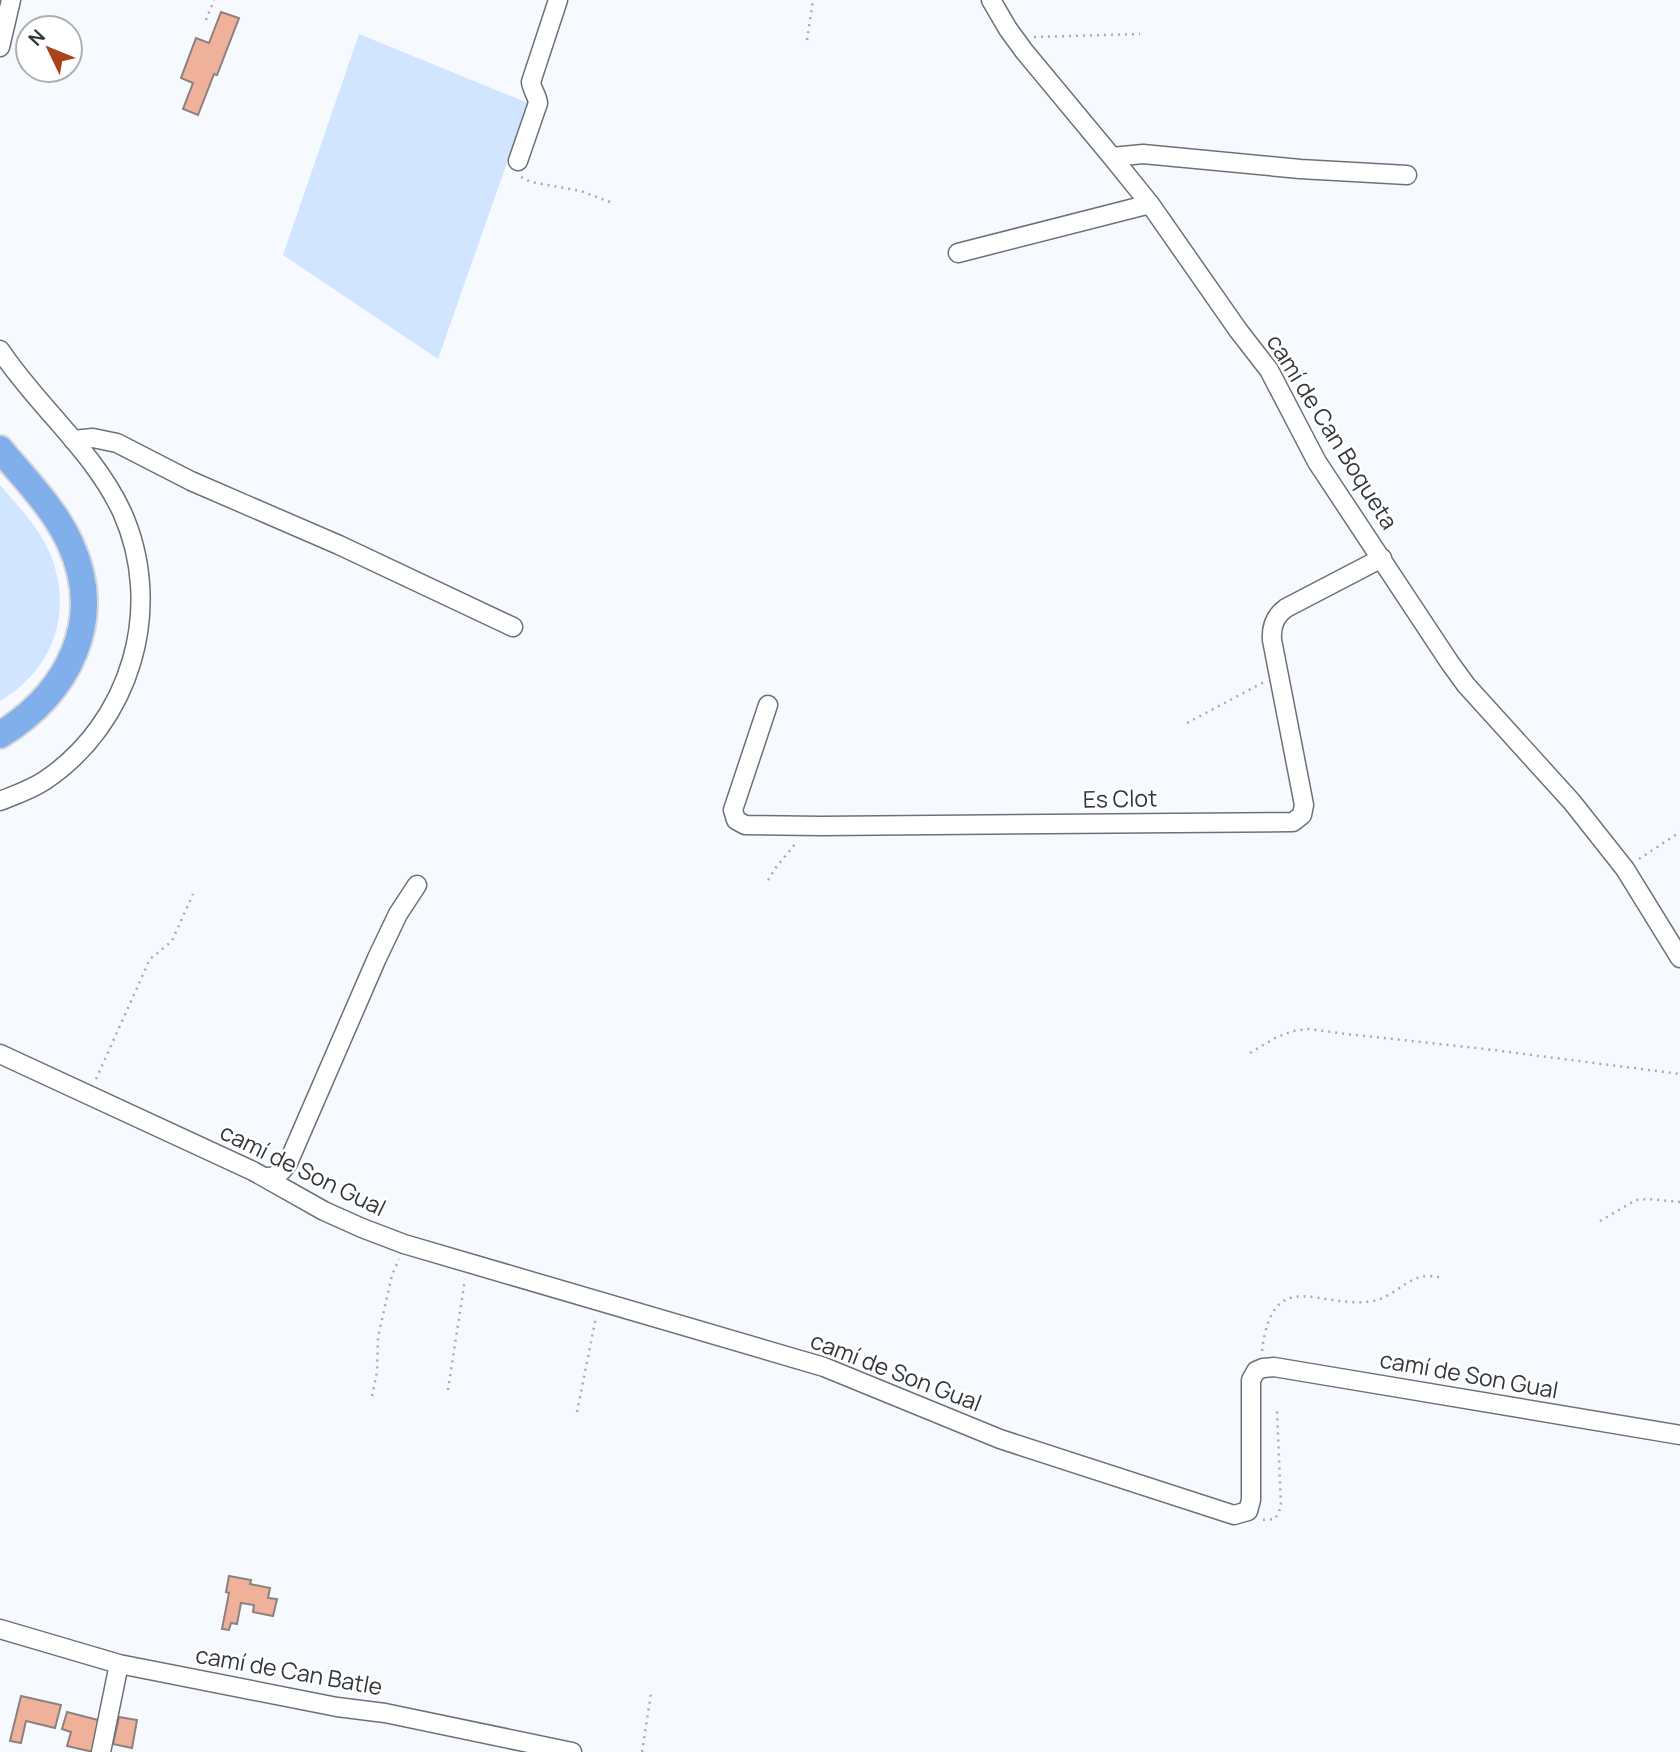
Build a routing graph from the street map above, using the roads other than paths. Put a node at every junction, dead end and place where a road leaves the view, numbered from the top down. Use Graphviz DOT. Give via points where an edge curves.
graph roads {
  1 [pos="11,0"];
  2 [pos="558,0"];
  3 [pos="991,0"];
  4 [pos="0,47"];
  5 [pos="1112,157"];
  6 [pos="518,161"];
  7 [pos="1407,175"];
  8 [pos="1150,205"];
  9 [pos="958,253"];
  10 [pos="0,351"];
  11 [pos="73,440"];
  12 [pos="0,449"];
  13 [pos="0,472"];
  14 [pos="1382,558"];
  15 [pos="513,628"];
  16 [pos="768,705"];
  17 [pos="0,716"];
  18 [pos="0,735"];
  19 [pos="0,801"];
  20 [pos="417,886"];
  21 [pos="1680,958"];
  22 [pos="0,1054"];
  23 [pos="264,1177"];
  24 [pos="1680,1436"];
  25 [pos="0,1629"];
  26 [pos="119,1664"];
  27 [pos="101,1752"];
  28 [pos="572,1752"];
  1 -- 4 [label="street"];
  2 -- 6 [label="street" via="531,82 538,103"];
  3 -- 5 [label="street, camí de Can Boqueta" via="1024,51"];
  5 -- 7 [label="street" via="1143,154"];
  5 -- 8 [label="street, camí de Can Boqueta"];
  8 -- 9 [label="street"];
  8 -- 14 [label="street, camí de Can Boqueta" via="1269,370 1317,462"];
  10 -- 11 [label="street"];
  11 -- 15 [label="street" via="117,443"];
  11 -- 19 [label="street" via="109,490 134,545 139,588 134,651 118,699 89,741 43,781"];
  12 -- 18 [label="highway" via="64,531 79,569 83,606 79,637 64,674 40,705"];
  13 -- 17 [label="highway" via="55,546 69,609 63,643 49,670 25,698"];
  14 -- 16 [label="street, Es Clot" via="1281,612 1274,622 1271,632 1304,805 1302,815 1287,823 745,825 736,820 733,810"];
  14 -- 21 [label="street, camí de Can Boqueta" via="1466,685 1625,869"];
  20 -- 23 [label="street" via="382,947 288,1163 278,1175"];
  22 -- 23 [label="street, camí de Son Gual"];
  23 -- 24 [label="street, camí de Son Gual" via="324,1211 404,1244 824,1367 1000,1439 1234,1515 1248,1511 1251,1500 1251,1380 1263,1368"];
  25 -- 26 [label="street, camí de Can Batle"];
  26 -- 27 [label="street"];
  26 -- 28 [label="street, camí de Can Batle"];
}
